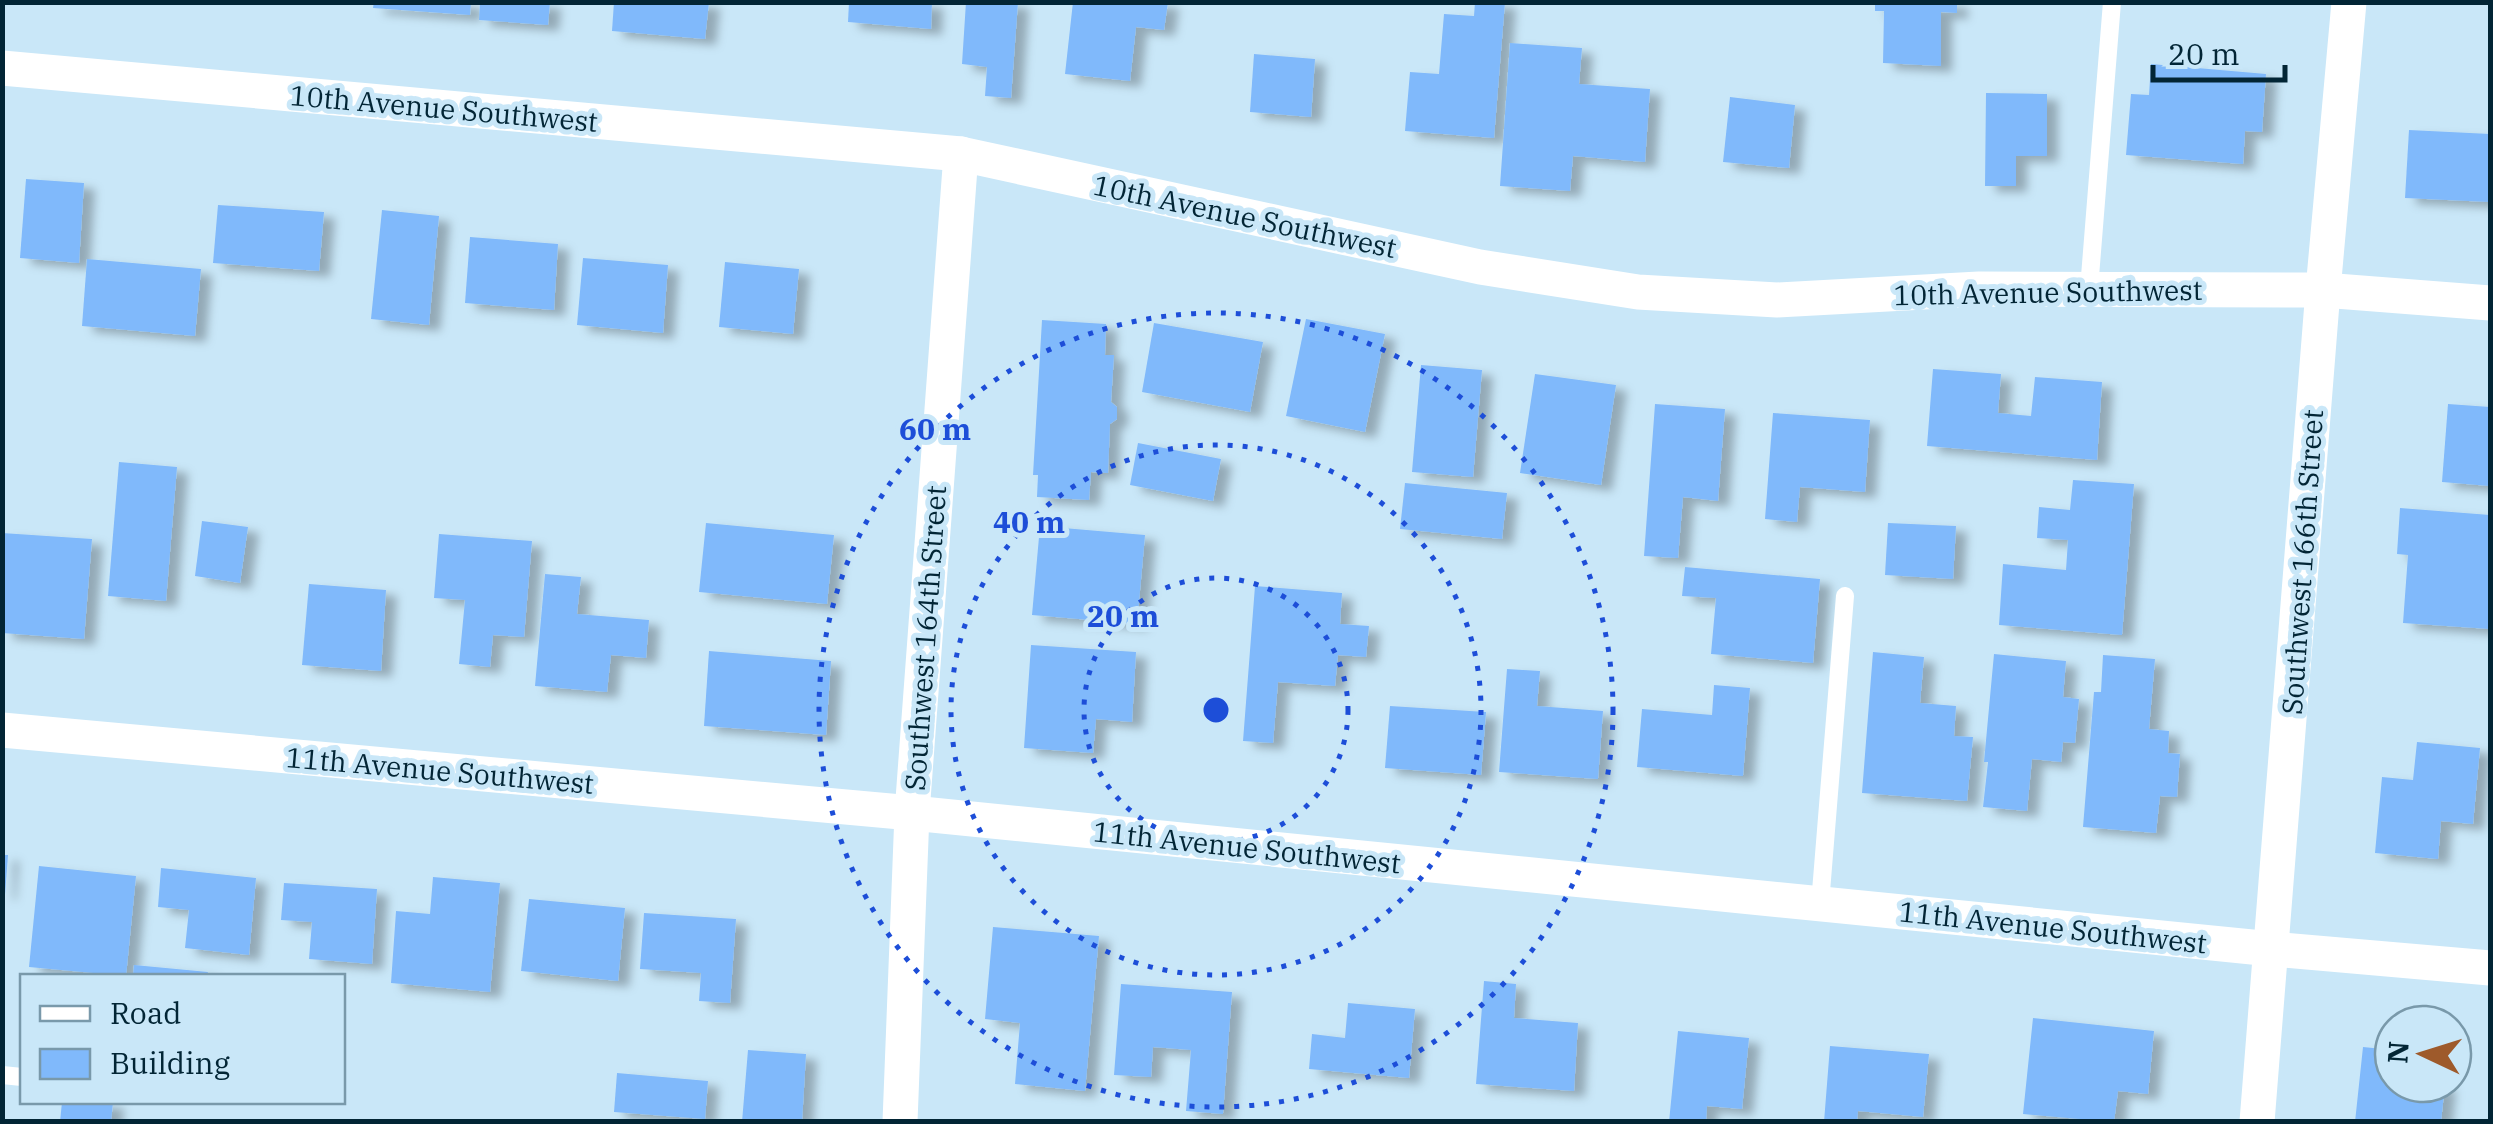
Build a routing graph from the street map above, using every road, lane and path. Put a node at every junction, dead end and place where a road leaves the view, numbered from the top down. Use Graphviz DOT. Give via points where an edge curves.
graph roads {
  1 [pos="2112,2"];
  2 [pos="2349,2"];
  3 [pos="2,68"];
  4 [pos="961,154"];
  5 [pos="2089,289"];
  6 [pos="2323,290"];
  7 [pos="2490,303"];
  8 [pos="1845,596"];
  9 [pos="2,730"];
  10 [pos="912,813"];
  11 [pos="1820,904"];
  12 [pos="2272,950"];
  13 [pos="2490,968"];
  14 [pos="900,1122"];
  15 [pos="2257,1122"];
  1 -- 5 [label="lane"];
  2 -- 6 [label="street, Southwest 166th Street"];
  3 -- 4 [label="street, 10th Avenue Southwest"];
  4 -- 5 [label="street, 10th Avenue Southwest" via="1480,267 1638,292 1778,300"];
  4 -- 10 [label="street, Southwest 164th Street"];
  5 -- 6 [label="street, 10th Avenue Southwest"];
  6 -- 7 [label="street, 10th Avenue Southwest"];
  6 -- 12 [label="street, Southwest 166th Street"];
  8 -- 11 [label="lane"];
  9 -- 10 [label="street, 11th Avenue Southwest"];
  10 -- 11 [label="street, 11th Avenue Southwest"];
  10 -- 14 [label="street, Southwest 164th Street"];
  11 -- 12 [label="street, 11th Avenue Southwest"];
  12 -- 13 [label="street, 11th Avenue Southwest"];
  12 -- 15 [label="street, Southwest 166th Street"];
}
